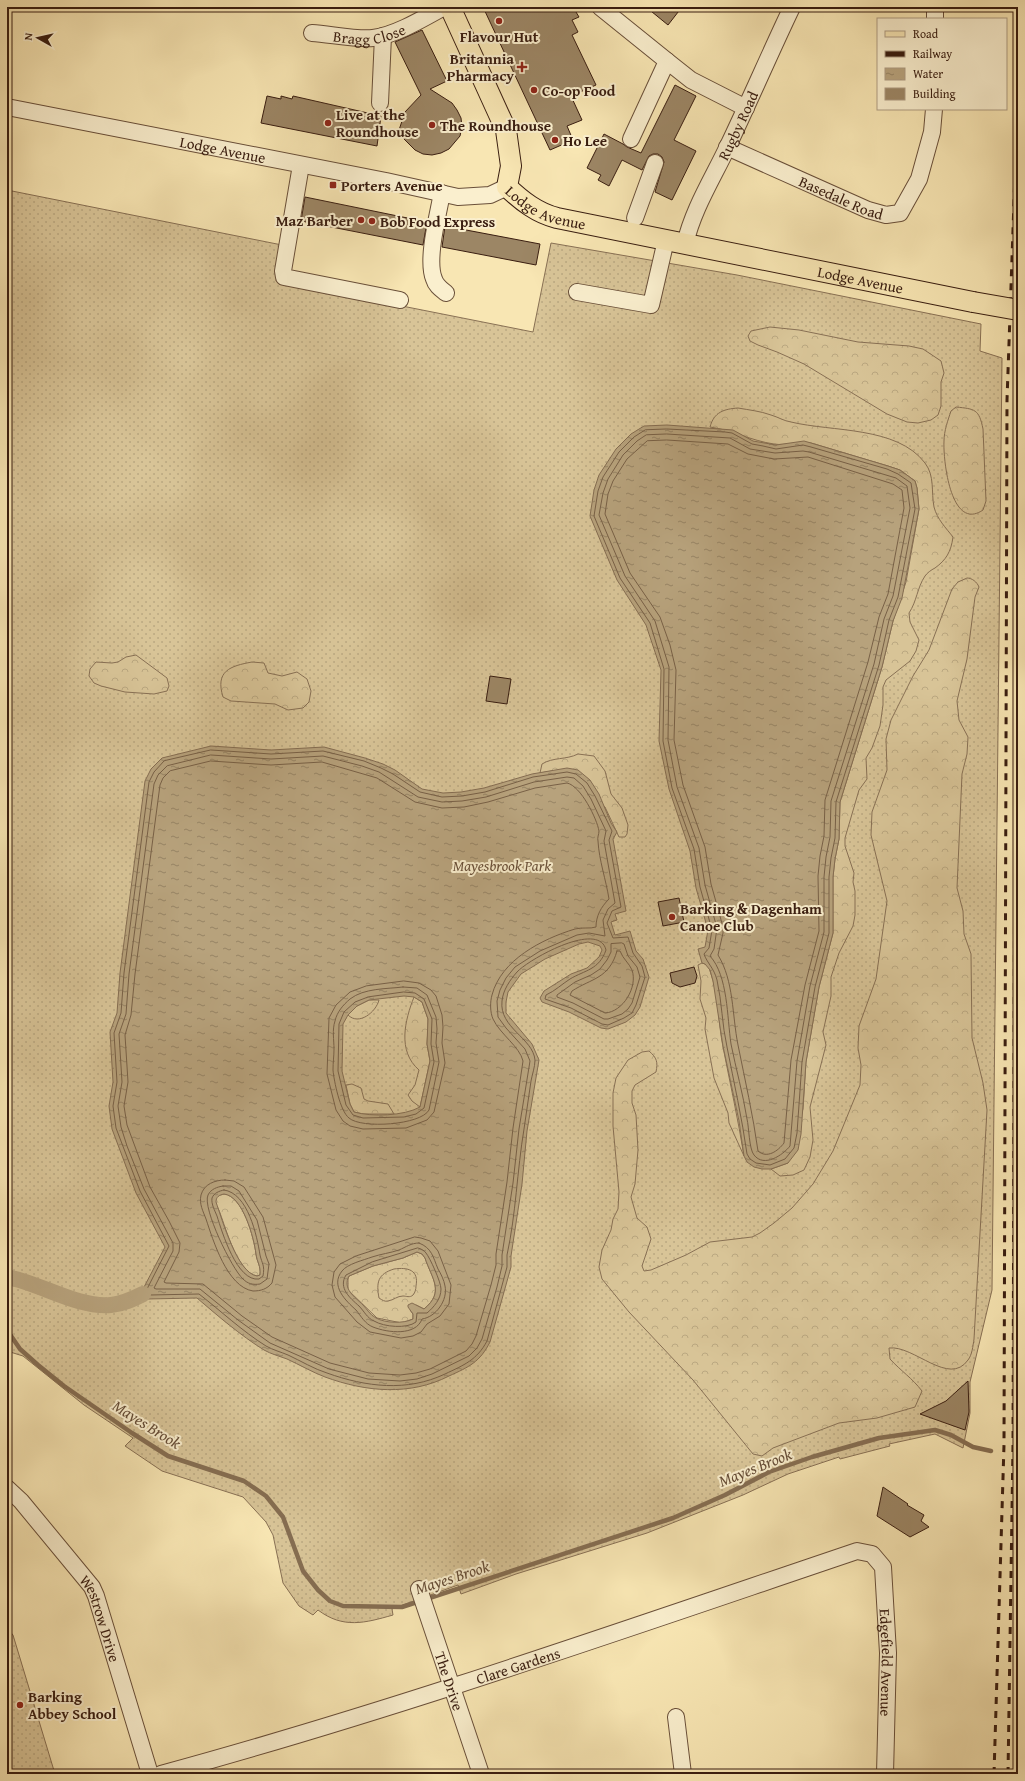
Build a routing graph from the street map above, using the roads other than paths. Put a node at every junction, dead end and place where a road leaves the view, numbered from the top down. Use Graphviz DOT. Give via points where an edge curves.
graph roads {
  1 [pos="444,7"];
  2 [pos="450,7"];
  3 [pos="600,7"];
  4 [pos="935,7"];
  5 [pos="789,8"];
  6 [pos="935,18"];
  7 [pos="312,33"];
  8 [pos="383,36"];
  9 [pos="667,61"];
  10 [pos="380,103"];
  11 [pos="7,107"];
  12 [pos="746,108"];
  13 [pos="934,110"];
  14 [pos="631,139"];
  15 [pos="727,147"];
  16 [pos="655,163"];
  17 [pos="302,165"];
  18 [pos="508,187"];
  19 [pos="442,193"];
  20 [pos="635,218"];
  21 [pos="666,240"];
  22 [pos="685,244"];
  23 [pos="446,292"];
  24 [pos="577,292"];
  25 [pos="400,300"];
  26 [pos="1018,310"];
  27 [pos="7,1488"];
  28 [pos="872,1554"];
  29 [pos="419,1589"];
  30 [pos="452,1688"];
  31 [pos="676,1717"];
  32 [pos="150,1774"];
  33 [pos="161,1774"];
  34 [pos="481,1774"];
  35 [pos="683,1774"];
  36 [pos="885,1774"];
  1 -- 8 [label="street, Bragg Close"];
  2 -- 18 [label="main road" via="506,130 511,166"];
  3 -- 9 [label="street"];
  4 -- 6 [label="street"];
  5 -- 12 [label="street, Rugby Road"];
  7 -- 8 [label="street, Bragg Close" via="372,38"];
  8 -- 10 [label="street"];
  9 -- 12 [label="street" via="691,80"];
  9 -- 14 [label="street"];
  11 -- 17 [label="street, Lodge Avenue"];
  12 -- 15 [label="street, Rugby Road"];
  13 -- 15 [label="street, Basedale Road" via="932,132 919,179 900,213 886,215 868,210"];
  15 -- 22 [label="street, Rugby Road" via="688,229"];
  16 -- 20 [label="street"];
  17 -- 19 [label="street, Lodge Avenue"];
  17 -- 25 [label="street" via="284,277"];
  18 -- 19 [label="street, Lodge Avenue" via="484,196 458,197"];
  18 -- 21 [label="main road, Lodge Avenue" via="525,203 547,215"];
  19 -- 23 [label="street" via="432,255 432,272 437,286"];
  21 -- 22 [label="main road, Lodge Avenue"];
  21 -- 24 [label="street" via="651,304"];
  22 -- 26 [label="main road, Lodge Avenue, bridge"];
  27 -- 32 [label="street, Westrow Drive" via="21,1501 92,1587"];
  28 -- 30 [label="street, Clare Gardens" via="857,1551"];
  28 -- 36 [label="street, Edgefield Avenue" via="883,1568 888,1646"];
  29 -- 30 [label="street, The Drive"];
  30 -- 33 [label="street, Clare Gardens"];
  30 -- 34 [label="street, The Drive"];
  31 -- 35 [label="street"];
}
